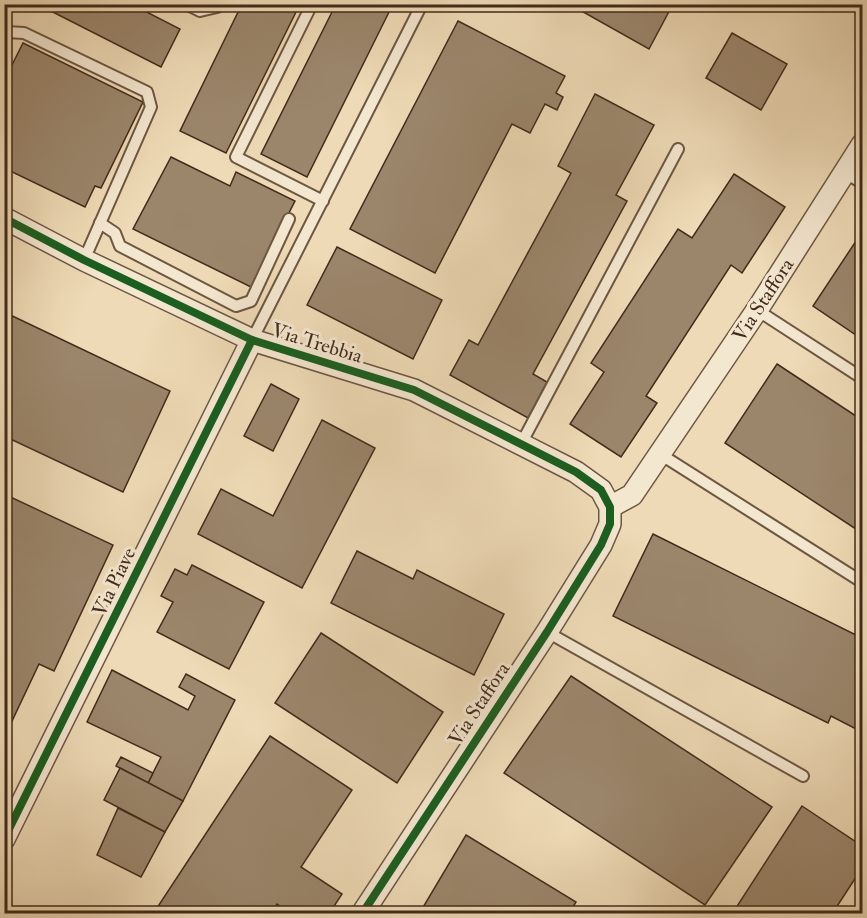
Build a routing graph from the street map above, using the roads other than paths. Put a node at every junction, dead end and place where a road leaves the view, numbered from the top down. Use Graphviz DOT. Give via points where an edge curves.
graph roads {
  1 [pos="186,4"];
  2 [pos="218,4"];
  3 [pos="312,4"];
  4 [pos="422,4"];
  5 [pos="4,36"];
  6 [pos="862,147"];
  7 [pos="678,149"];
  8 [pos="854,178"];
  9 [pos="323,201"];
  10 [pos="4,218"];
  11 [pos="289,219"];
  12 [pos="100,223"];
  13 [pos="84,260"];
  14 [pos="757,310"];
  15 [pos="252,340"];
  16 [pos="862,378"];
  17 [pos="521,444"];
  18 [pos="660,454"];
  19 [pos="610,507"];
  20 [pos="862,582"];
  21 [pos="547,632"];
  22 [pos="803,776"];
  23 [pos="4,839"];
  24 [pos="362,914"];
  1 -- 2 [label="lane" via="200,11"];
  3 -- 9 [label="lane" via="236,158"];
  4 -- 9 [label="lane"];
  5 -- 12 [label="lane" via="7,32 24,33 147,92 151,107"];
  6 -- 8 [label="street, Via Staffora"];
  7 -- 17 [label="lane"];
  8 -- 14 [label="street, Via Staffora"];
  9 -- 15 [label="lane"];
  10 -- 13 [label="street, Via Trebbia"];
  11 -- 12 [label="lane" via="251,301 236,306 120,246 115,233"];
  12 -- 13 [label="lane"];
  13 -- 15 [label="street, Via Trebbia"];
  14 -- 16 [label="lane"];
  14 -- 18 [label="street, Via Staffora"];
  15 -- 17 [label="street, Via Trebbia" via="414,390"];
  15 -- 23 [label="street, Via Piave"];
  17 -- 19 [label="street, Via Trebbia" via="576,472 601,490"];
  18 -- 19 [label="street, Via Staffora" via="632,495"];
  18 -- 20 [label="lane"];
  19 -- 21 [label="street, Via Staffora" via="610,524 601,545"];
  21 -- 22 [label="lane"];
  21 -- 24 [label="street, Via Staffora"];
}
